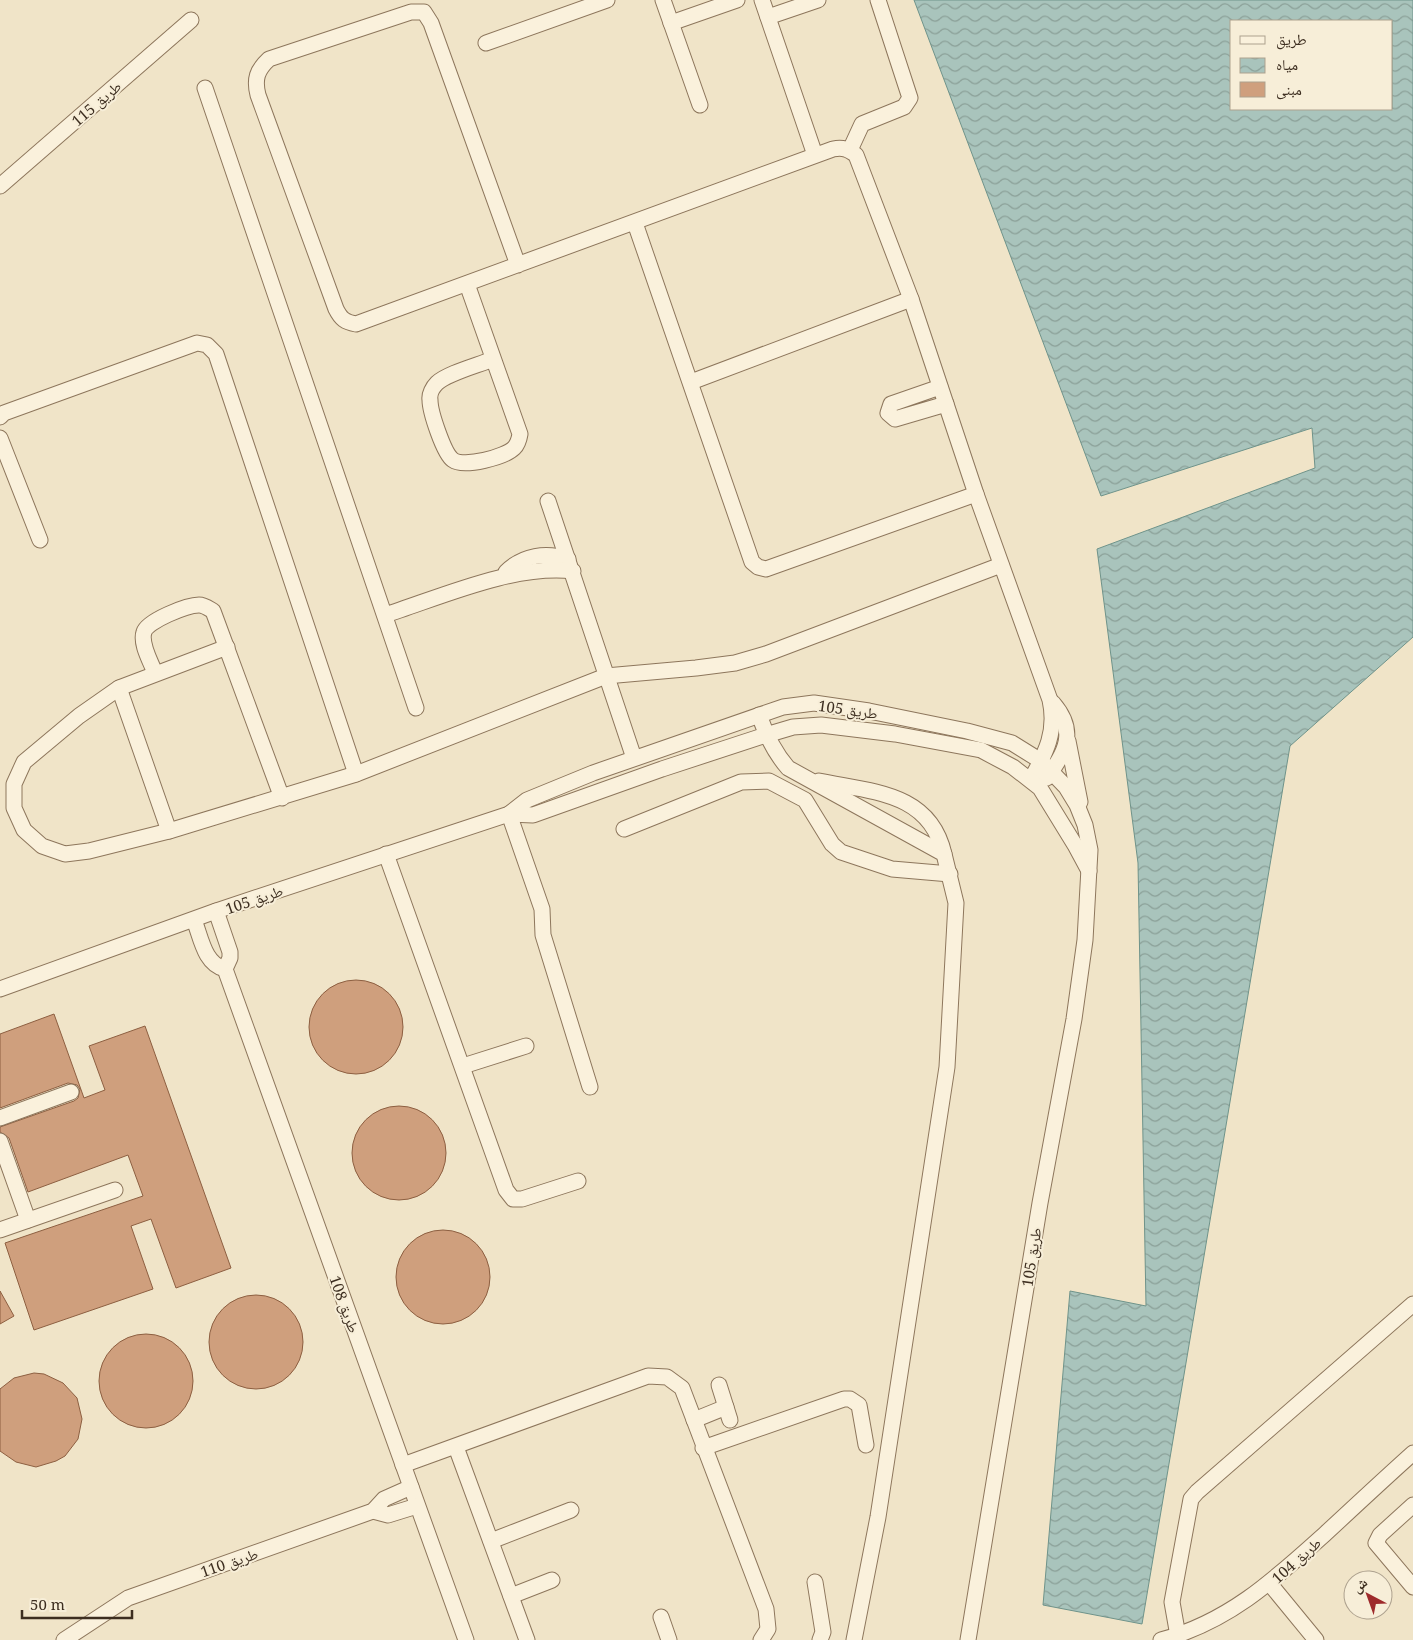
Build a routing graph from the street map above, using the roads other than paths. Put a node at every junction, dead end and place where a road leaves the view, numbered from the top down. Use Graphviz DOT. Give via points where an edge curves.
graph roads {
  1 [pos="607,0"];
  2 [pos="663,0"];
  3 [pos="738,0"];
  4 [pos="762,0"];
  5 [pos="818,0"];
  6 [pos="878,0"];
  7 [pos="768,18"];
  8 [pos="191,20"];
  9 [pos="671,22"];
  10 [pos="486,43"];
  11 [pos="206,88"];
  12 [pos="700,105"];
  13 [pos="850,150"];
  14 [pos="815,156"];
  15 [pos="0,186"];
  16 [pos="635,223"];
  17 [pos="518,265"];
  18 [pos="467,284"];
  19 [pos="911,299"];
  20 [pos="493,359"];
  21 [pos="691,382"];
  22 [pos="940,387"];
  23 [pos="946,404"];
  24 [pos="0,417"];
  25 [pos="0,438"];
  26 [pos="976,494"];
  27 [pos="548,501"];
  28 [pos="40,540"];
  29 [pos="570,565"];
  30 [pos="1001,565"];
  31 [pos="385,615"];
  32 [pos="227,647"];
  33 [pos="155,673"];
  34 [pos="606,676"];
  35 [pos="119,688"];
  36 [pos="1050,700"];
  37 [pos="416,708"];
  38 [pos="759,715"];
  39 [pos="766,735"];
  40 [pos="1068,741"];
  41 [pos="655,750"];
  42 [pos="634,758"];
  43 [pos="1046,766"];
  44 [pos="662,769"];
  45 [pos="356,774"];
  46 [pos="803,777"];
  47 [pos="1035,783"];
  48 [pos="282,798"];
  49 [pos="509,814"];
  50 [pos="1085,825"];
  51 [pos="624,829"];
  52 [pos="169,831"];
  53 [pos="386,854"];
  54 [pos="944,854"];
  55 [pos="950,874"];
  56 [pos="1090,875"];
  57 [pos="216,911"];
  58 [pos="194,920"];
  59 [pos="225,969"];
  60 [pos="3,984"];
  61 [pos="526,1046"];
  62 [pos="463,1066"];
  63 [pos="590,1088"];
  64 [pos="71,1092"];
  65 [pos="0,1118"];
  66 [pos="0,1140"];
  67 [pos="578,1181"];
  68 [pos="115,1190"];
  69 [pos="28,1220"];
  70 [pos="0,1230"];
  71 [pos="1413,1304"];
  72 [pos="719,1385"];
  73 [pos="694,1420"];
  74 [pos="866,1445"];
  75 [pos="456,1447"];
  76 [pos="703,1448"];
  77 [pos="1413,1453"];
  78 [pos="403,1465"];
  79 [pos="411,1488"];
  80 [pos="1413,1505"];
  81 [pos="417,1506"];
  82 [pos="571,1510"];
  83 [pos="373,1512"];
  84 [pos="491,1541"];
  85 [pos="552,1580"];
  86 [pos="815,1582"];
  87 [pos="1270,1584"];
  88 [pos="1413,1587"];
  89 [pos="511,1596"];
  90 [pos="661,1617"];
  91 [pos="1178,1636"];
  92 [pos="764,1639"];
  93 [pos="64,1640"];
  94 [pos="466,1640"];
  95 [pos="527,1640"];
  96 [pos="669,1640"];
  97 [pos="820,1640"];
  98 [pos="854,1640"];
  99 [pos="968,1640"];
  100 [pos="1161,1640"];
  101 [pos="1316,1640"];
  1 -- 10 [label="street"];
  2 -- 9 [label="street"];
  3 -- 9 [label="street"];
  4 -- 7 [label="street"];
  5 -- 7 [label="street"];
  6 -- 13 [label="street" via="910,98 904,107 862,124"];
  7 -- 14 [label="street"];
  8 -- 15 [label="street, طريق 115"];
  9 -- 12 [label="street"];
  11 -- 31 [label="street"];
  13 -- 14 [label="street" via="841,148"];
  13 -- 19 [label="street" via="860,163"];
  14 -- 16 [label="street"];
  16 -- 17 [label="street"];
  16 -- 21 [label="street"];
  17 -- 18 [label="street"];
  17 -- 18 [label="street" via="431,22 424,12 417,10 401,15 269,59 261,66 256,75 258,95 340,317 356,324"];
  18 -- 20 [label="street"];
  19 -- 21 [label="street"];
  19 -- 22 [label="street"];
  20 -- 20 [label="street" via="438,382 432,390 432,410 447,454 454,461 463,464 513,449 518,443 520,434"];
  21 -- 26 [label="street" via="752,562 758,567 766,569"];
  22 -- 23 [label="street"];
  22 -- 23 [label="street" via="891,404 888,413 895,419"];
  23 -- 26 [label="street"];
  24 -- 45 [label="street" via="197,343 207,345 216,354"];
  25 -- 28 [label="street"];
  26 -- 30 [label="street"];
  27 -- 29 [label="street"];
  29 -- 31 [label="street" via="502,577"];
  29 -- 34 [label="street"];
  30 -- 34 [label="street" via="758,656 696,668"];
  30 -- 36 [label="street"];
  31 -- 37 [label="street"];
  32 -- 33 [label="street"];
  32 -- 33 [label="street" via="212,611 197,604 150,623 144,631 143,640"];
  32 -- 48 [label="street"];
  33 -- 35 [label="street"];
  34 -- 42 [label="street"];
  34 -- 45 [label="street"];
  35 -- 52 [label="street"];
  35 -- 52 [label="street" via="24,762 14,784 14,808 24,830 36,841 65,854"];
  36 -- 40 [label="street" via="1061,715"];
  36 -- 43 [label="street" via="1052,731"];
  38 -- 39 [label="street"];
  38 -- 41 [label="street, طريق 105"];
  38 -- 43 [label="street, طريق 105" via="783,707 814,703 868,711 1012,743"];
  39 -- 44 [label="street, طريق 105"];
  39 -- 46 [label="street" via="778,757"];
  39 -- 47 [label="street, طريق 105" via="793,727 821,725 895,734 981,750"];
  40 -- 43 [label="street"];
  40 -- 50 [label="street"];
  41 -- 42 [label="street, طريق 105"];
  41 -- 44 [label="street"];
  42 -- 49 [label="street, طريق 105" via="528,800"];
  43 -- 47 [label="street"];
  43 -- 50 [label="street, طريق 105" via="1066,787"];
  44 -- 49 [label="street, طريق 105" via="533,815"];
  45 -- 48 [label="street"];
  46 -- 54 [label="street"];
  46 -- 54 [label="street" via="900,799 921,811 932,822"];
  47 -- 56 [label="street, طريق 105" via="1076,845"];
  48 -- 52 [label="street"];
  49 -- 53 [label="street, طريق 105"];
  49 -- 63 [label="street" via="542,910 542,935"];
  50 -- 56 [label="street, طريق 105"];
  51 -- 55 [label="street" via="741,782 769,781 805,800 832,844 841,852 892,869"];
  53 -- 57 [label="street, طريق 105"];
  53 -- 62 [label="street"];
  54 -- 55 [label="street"];
  55 -- 98 [label="street" via="956,903 947,1067 878,1517"];
  56 -- 99 [label="street, طريق 105" via="1074,1019 1040,1203"];
  57 -- 58 [label="street, طريق 105"];
  57 -- 59 [label="street, طريق 108" via="230,952"];
  58 -- 59 [label="street, طريق 108" via="210,960"];
  58 -- 60 [label="street, طريق 105"];
  59 -- 78 [label="street, طريق 108"];
  61 -- 62 [label="street"];
  62 -- 67 [label="street" via="506,1190 513,1199"];
  64 -- 65 [label="street"];
  66 -- 69 [label="street"];
  68 -- 69 [label="street"];
  69 -- 70 [label="street"];
  71 -- 91 [label="street" via="1191,1499 1172,1602"];
  72 -- 73 [label="street" via="728,1414"];
  73 -- 75 [label="street" via="682,1388 675,1381 658,1375 648,1376"];
  73 -- 76 [label="street"];
  74 -- 76 [label="street" via="859,1405 844,1399"];
  75 -- 78 [label="street"];
  75 -- 84 [label="street"];
  76 -- 92 [label="street" via="766,1609 768,1619"];
  77 -- 87 [label="street, طريق 104"];
  78 -- 79 [label="street, طريق 108"];
  79 -- 81 [label="street, طريق 108"];
  79 -- 83 [label="street, طريق 110" via="384,1499"];
  80 -- 88 [label="street" via="1380,1535 1376,1543"];
  81 -- 83 [label="street, طريق 110" via="388,1515"];
  81 -- 94 [label="street, طريق 108"];
  82 -- 84 [label="street"];
  83 -- 93 [label="street, طريق 110" via="128,1598"];
  84 -- 89 [label="street"];
  85 -- 89 [label="street"];
  86 -- 97 [label="street" via="824,1632"];
  87 -- 91 [label="street, طريق 104" via="1232,1610"];
  87 -- 101 [label="street"];
  89 -- 95 [label="street"];
  90 -- 96 [label="street"];
  91 -- 100 [label="street, طريق 104"];
}
